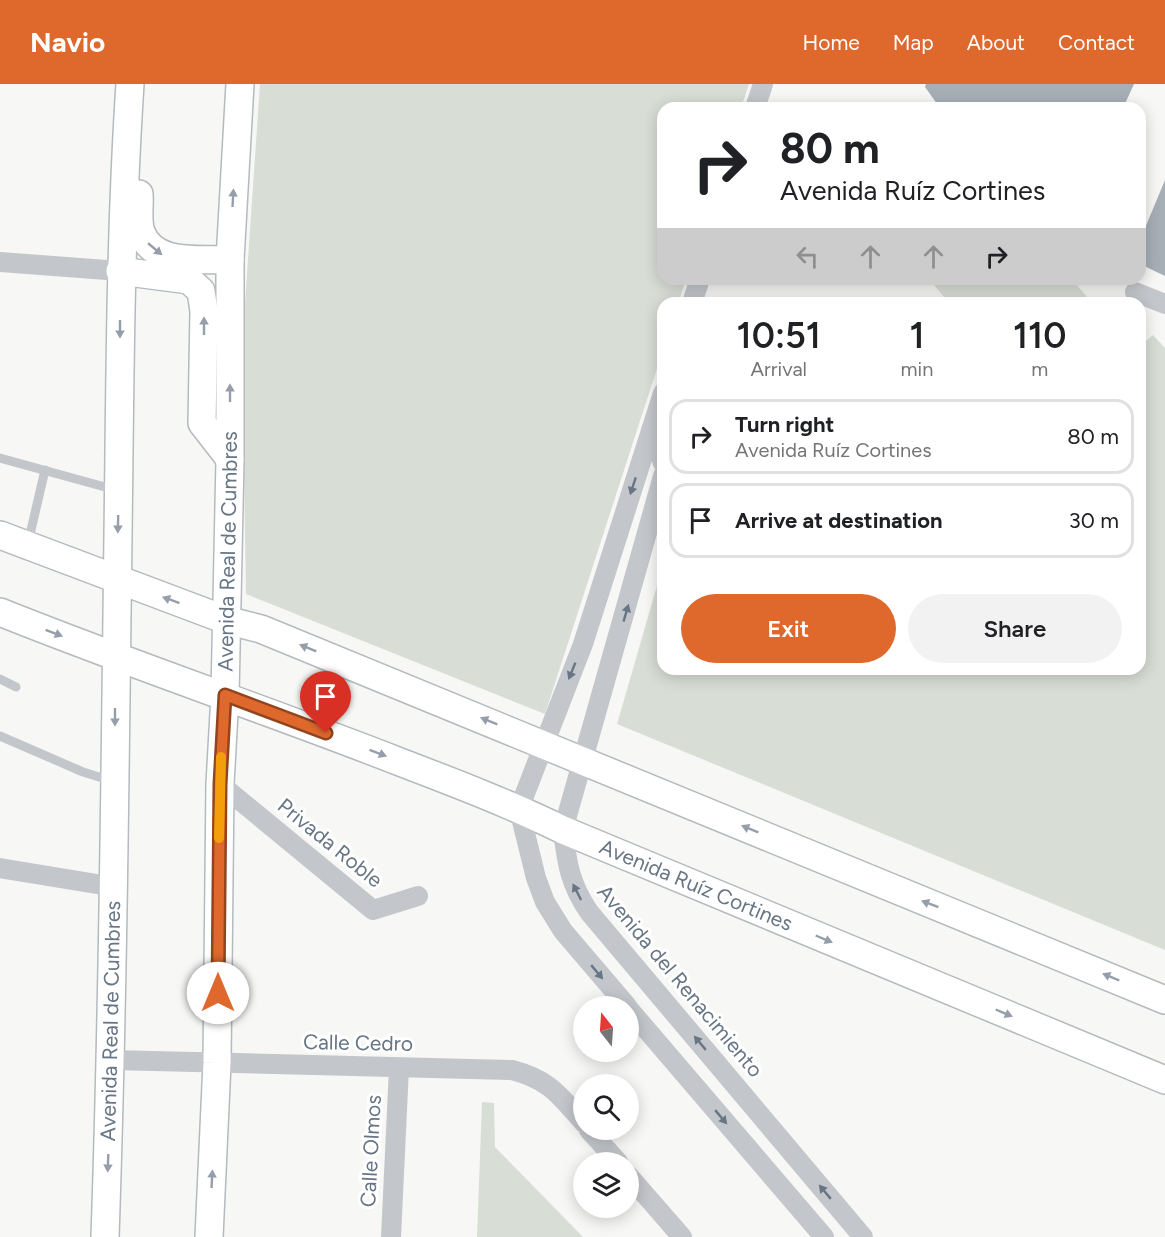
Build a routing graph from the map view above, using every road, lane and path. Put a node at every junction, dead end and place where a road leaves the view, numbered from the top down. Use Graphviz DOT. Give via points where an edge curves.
graph roads {
  1 [pos="130,84"];
  2 [pos="240,84"];
  3 [pos="763,84"];
  4 [pos="757,102"];
  5 [pos="128,114"];
  6 [pos="230,260"];
  7 [pos="0,262"];
  8 [pos="120,271"];
  9 [pos="1135,292"];
  10 [pos="1165,304"];
  11 [pos="657,412"];
  12 [pos="651,430"];
  13 [pos="657,446"];
  14 [pos="0,458"];
  15 [pos="230,459"];
  16 [pos="45,470"];
  17 [pos="118,490"];
  18 [pos="657,498"];
  19 [pos="0,535"];
  20 [pos="27,545"];
  21 [pos="116,580"];
  22 [pos="0,612"];
  23 [pos="226,620"];
  24 [pos="115,658"];
  25 [pos="0,679"];
  26 [pos="16,687"];
  27 [pos="225,695"];
  28 [pos="0,736"];
  29 [pos="543,743"];
  30 [pos="584,760"];
  31 [pos="116,782"];
  32 [pos="220,784"];
  33 [pos="519,808"];
  34 [pos="563,831"];
  35 [pos="0,868"];
  36 [pos="115,887"];
  37 [pos="418,896"];
  38 [pos="618,996"];
  39 [pos="1165,999"];
  40 [pos="639,1020"];
  41 [pos="111,1060"];
  42 [pos="217,1063"];
  43 [pos="399,1068"];
  44 [pos="1165,1080"];
  45 [pos="573,1111"];
  46 [pos="598,1140"];
  47 [pos="609,1152"];
  48 [pos="639,1188"];
  49 [pos="105,1237"];
  50 [pos="209,1237"];
  51 [pos="392,1237"];
  52 [pos="682,1237"];
  53 [pos="824,1237"];
  54 [pos="863,1237"];
  1 -- 5 [label="street, Avenida Real de Cumbres"];
  6 -- 2 [label="street, Avenida Real de Cumbres, one-way"];
  3 -- 4 [label="street"];
  5 -- 6 [label="street, one-way" via="139,139 140,227 148,244 164,256"];
  5 -- 8 [label="street, Avenida Real de Cumbres"];
  15 -- 6 [label="street, Avenida Real de Cumbres, one-way"];
  7 -- 8 [label="street"];
  15 -- 8 [label="street, one-way" via="202,423 201,291 189,280"];
  8 -- 17 [label="street, Avenida Real de Cumbres, one-way"];
  9 -- 10 [label="street"];
  11 -- 12 [label="street"];
  12 -- 13 [label="street"];
  12 -- 29 [label="street, one-way" via="583,644"];
  14 -- 16 [label="lane"];
  15 -- 23 [label="street, Avenida Real de Cumbres"];
  16 -- 17 [label="lane"];
  16 -- 20 [label="lane"];
  17 -- 21 [label="street, Avenida Real de Cumbres, one-way"];
  30 -- 18 [label="street, Avenida del Renacimiento, one-way"];
  19 -- 20 [label="street"];
  20 -- 21 [label="street"];
  23 -- 21 [label="street, one-way"];
  21 -- 24 [label="street, Avenida Real de Cumbres"];
  22 -- 24 [label="street, Avenida Ruíz Cortines, one-way"];
  23 -- 27 [label="street, Avenida Real de Cumbres"];
  29 -- 23 [label="street, one-way" via="261,629"];
  24 -- 27 [label="street, Avenida Ruíz Cortines"];
  24 -- 31 [label="street, Avenida Real de Cumbres, one-way"];
  25 -- 26 [label="lane"];
  27 -- 32 [label="street, Avenida Real de Cumbres"];
  27 -- 33 [label="street, Avenida Ruíz Cortines, one-way"];
  28 -- 31 [label="lane"];
  29 -- 30 [label="street"];
  29 -- 33 [label="street"];
  30 -- 34 [label="street, Avenida del Renacimiento"];
  39 -- 30 [label="street, one-way"];
  31 -- 36 [label="street, Avenida Real de Cumbres"];
  32 -- 37 [label="street, Privada Roble" via="373,910"];
  32 -- 42 [label="street, Avenida Real de Cumbres"];
  33 -- 34 [label="street, Avenida Ruíz Cortines"];
  33 -- 38 [label="street, one-way" via="545,902 562,931"];
  34 -- 44 [label="street, Avenida Ruíz Cortines, one-way"];
  54 -- 34 [label="street, Avenida del Renacimiento, one-way" via="589,912 575,891 568,870"];
  35 -- 36 [label="street"];
  36 -- 41 [label="street, Avenida Real de Cumbres"];
  40 -- 53 [label="street, one-way"];
  41 -- 42 [label="street, Calle Cedro"];
  41 -- 49 [label="street, Avenida Real de Cumbres, one-way"];
  42 -- 43 [label="street, Calle Cedro"];
  50 -- 42 [label="street, Avenida Real de Cumbres, one-way"];
  43 -- 45 [label="street, Calle Cedro" via="512,1070 535,1076 554,1089"];
  43 -- 51 [label="street, Calle Olmos"];
  46 -- 47 [label="street"];
  48 -- 52 [label="street"];
}
